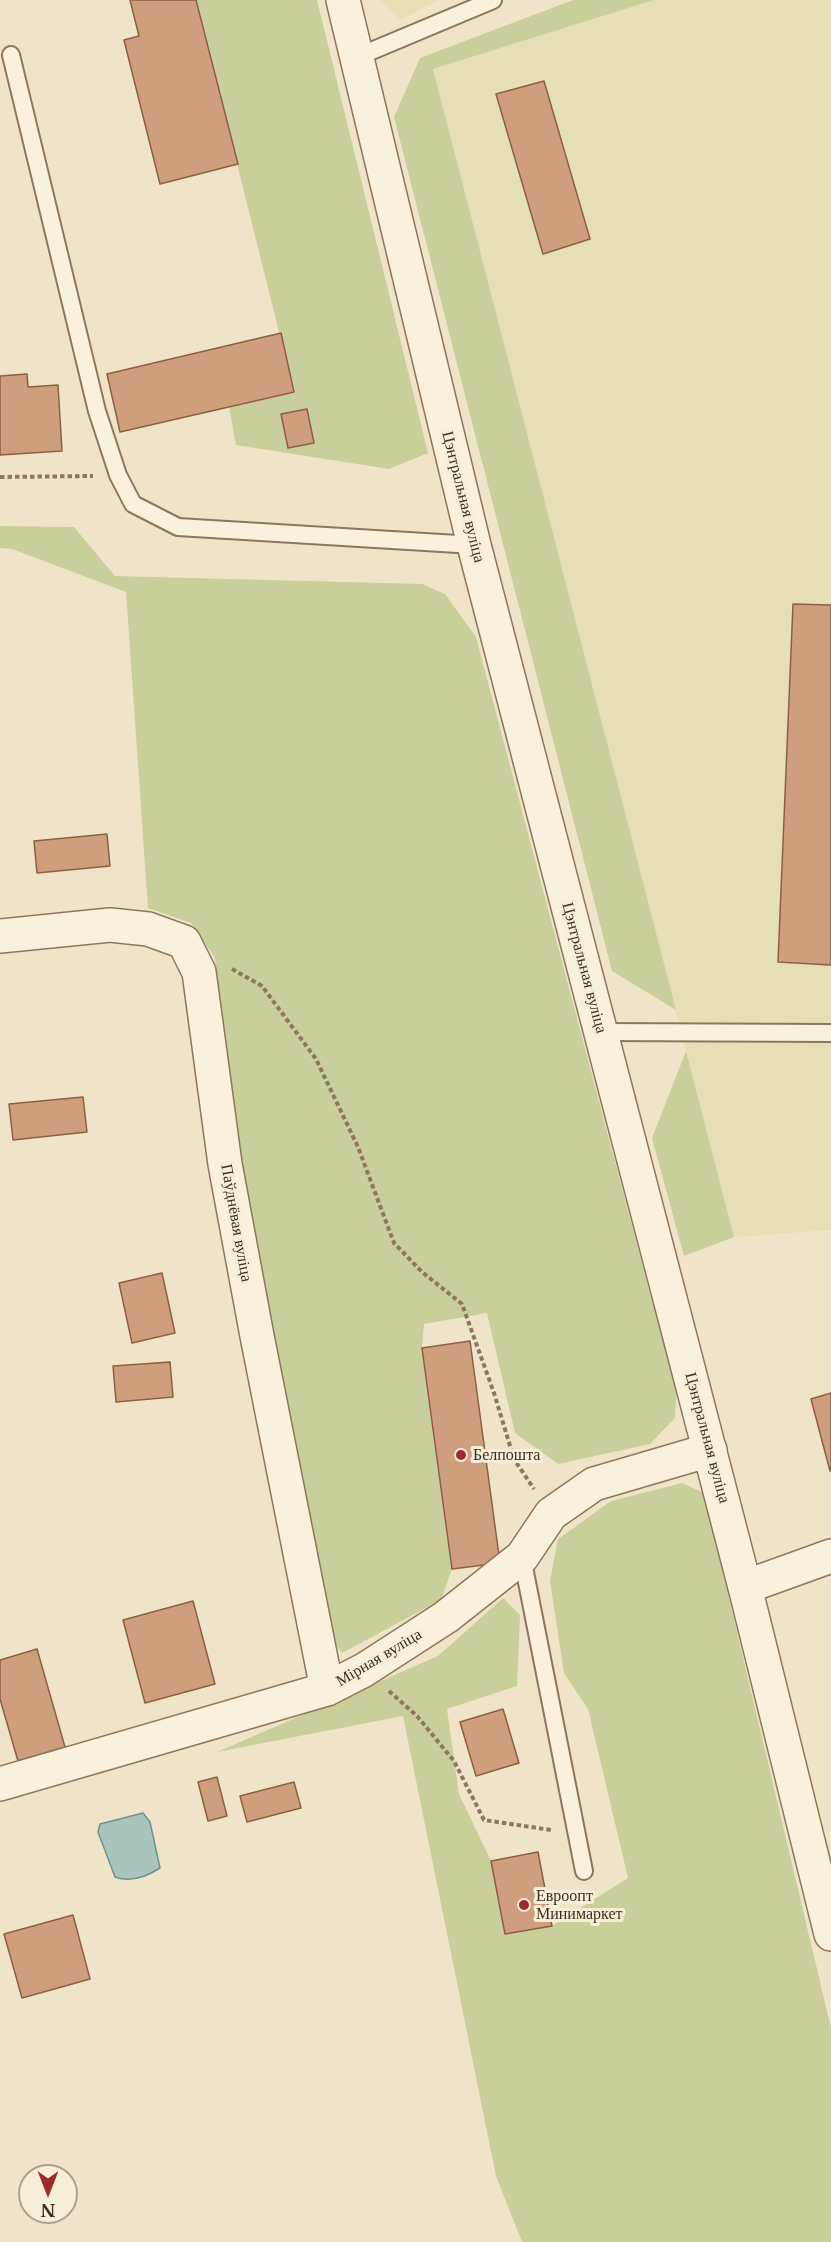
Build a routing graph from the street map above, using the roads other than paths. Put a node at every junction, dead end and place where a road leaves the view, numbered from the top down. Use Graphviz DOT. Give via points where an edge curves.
graph roads {
  1 [pos="343,0"];
  2 [pos="493,0"];
  3 [pos="10,55"];
  4 [pos="357,57"];
  5 [pos="474,545"];
  6 [pos="0,936"];
  7 [pos="601,1032"];
  8 [pos="831,1033"];
  9 [pos="710,1450"];
  10 [pos="831,1556"];
  11 [pos="522,1557"];
  12 [pos="746,1587"];
  13 [pos="327,1689"];
  14 [pos="0,1784"];
  15 [pos="584,1871"];
  16 [pos="831,1934"];
  1 -- 4 [label="street, Цэнтральная вуліца"];
  2 -- 4 [label="lane"];
  3 -- 5 [label="lane" via="97,411 118,475 134,504 178,527"];
  4 -- 5 [label="street, Цэнтральная вуліца"];
  5 -- 7 [label="street, Цэнтральная вуліца"];
  6 -- 13 [label="street, Паўднёвая вуліца" via="110,925 148,929 184,942 200,972 225,1164"];
  7 -- 8 [label="lane"];
  7 -- 9 [label="street, Цэнтральная вуліца"];
  9 -- 11 [label="street, Мірная вуліца" via="594,1484 550,1514"];
  9 -- 12 [label="street, Цэнтральная вуліца"];
  10 -- 12 [label="street"];
  11 -- 13 [label="street, Мірная вуліца" via="446,1617"];
  11 -- 15 [label="lane"];
  12 -- 16 [label="street, Цэнтральная вуліца"];
  13 -- 14 [label="street, Мірная вуліца"];
}
